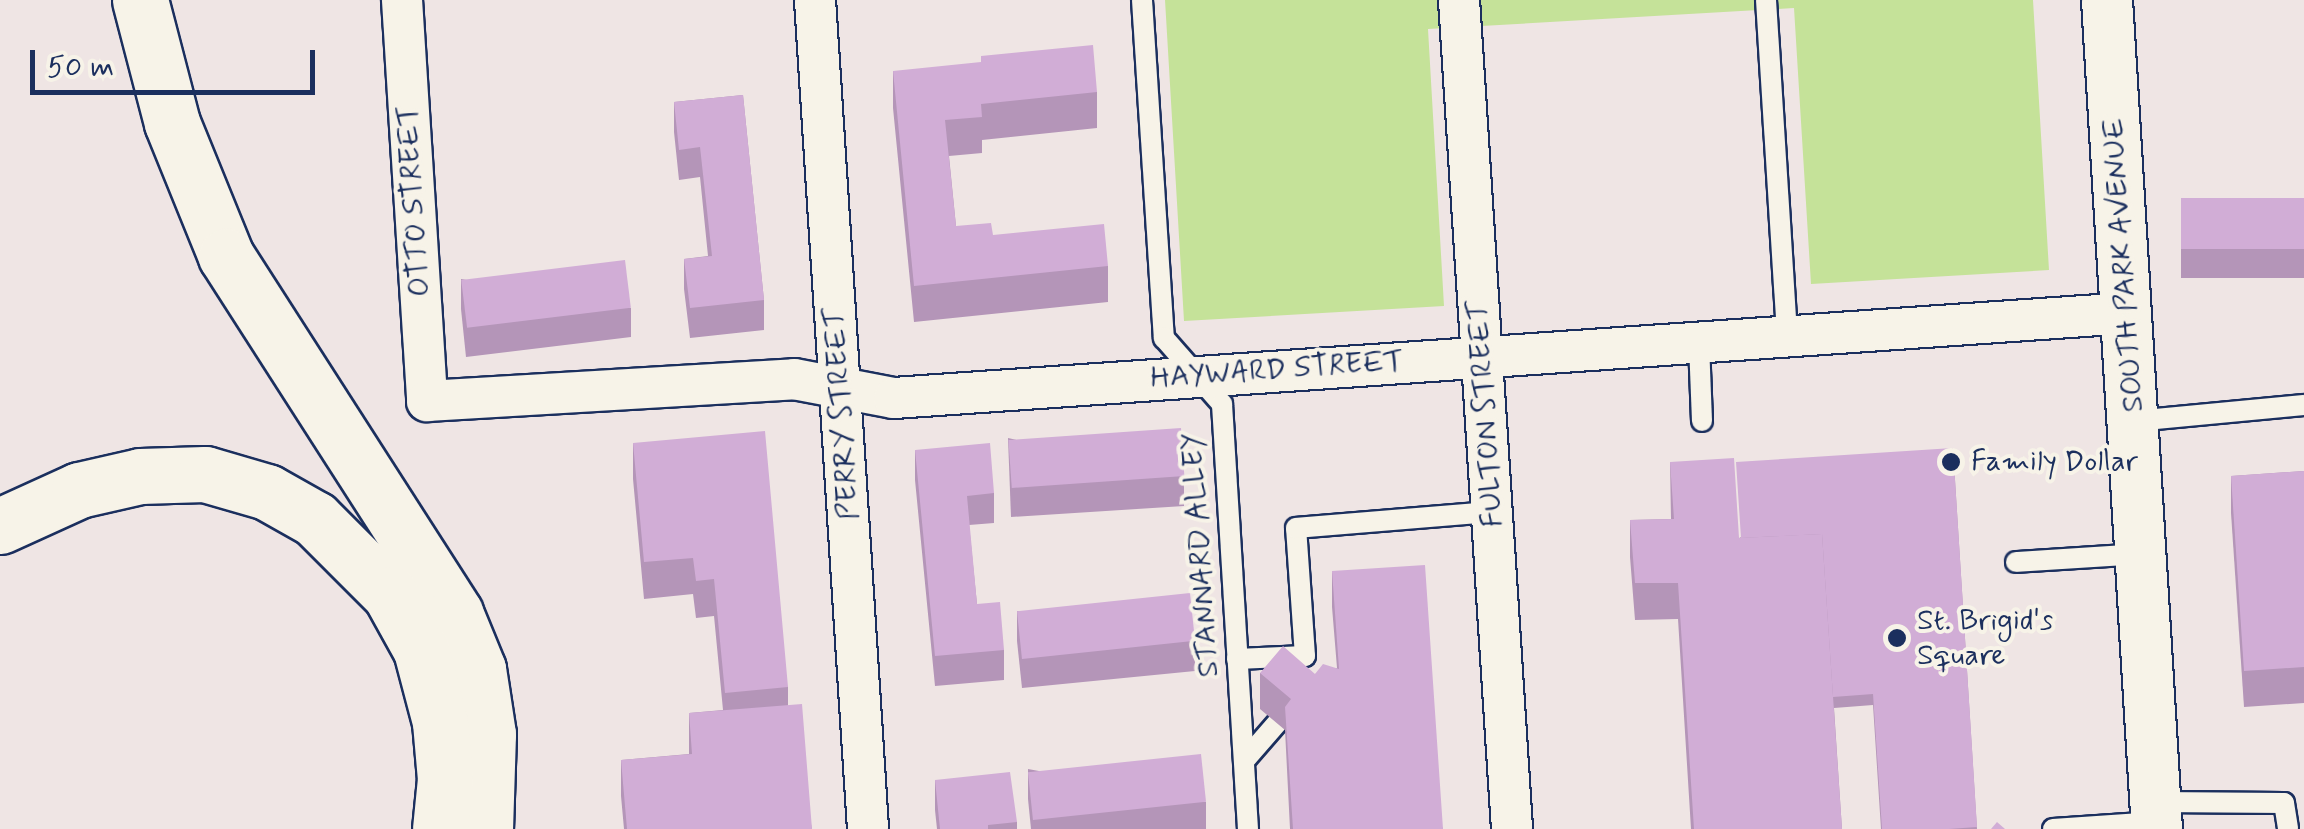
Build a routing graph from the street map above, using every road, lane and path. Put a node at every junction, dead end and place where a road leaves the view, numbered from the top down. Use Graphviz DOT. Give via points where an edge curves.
graph roads {
  1 [pos="140,0"];
  2 [pos="402,0"];
  3 [pos="815,0"];
  4 [pos="1142,0"];
  5 [pos="1460,0"];
  6 [pos="1766,0"];
  7 [pos="2107,0"];
  8 [pos="2129,313"];
  9 [pos="1787,336"];
  10 [pos="1698,342"];
  11 [pos="1482,356"];
  12 [pos="1192,374"];
  13 [pos="840,390"];
  14 [pos="427,401"];
  15 [pos="2304,406"];
  16 [pos="1702,420"];
  17 [pos="2134,420"];
  18 [pos="1492,512"];
  19 [pos="0,526"];
  20 [pos="2140,554"];
  21 [pos="2016,562"];
  22 [pos="1305,656"];
  23 [pos="1238,659"];
  24 [pos="1301,683"];
  25 [pos="1277,723"];
  26 [pos="1244,762"];
  27 [pos="2156,818"];
  28 [pos="440,829"];
  29 [pos="485,829"];
  30 [pos="868,829"];
  31 [pos="1248,829"];
  32 [pos="1512,829"];
  33 [pos="2066,829"];
  34 [pos="2288,829"];
  1 -- 29 [label="highway" via="172,123 226,256 455,613 478,669 488,734"];
  2 -- 14 [label="street, OTTO STREET"];
  3 -- 13 [label="street, PERRY STREET"];
  4 -- 12 [label="lane, STANNARD ALLEY" via="1164,338"];
  5 -- 11 [label="street, FULTON STREET"];
  6 -- 9 [label="lane"];
  7 -- 8 [label="street, SOUTH PARK AVENUE"];
  8 -- 9 [label="street, HAYWARD STREET"];
  8 -- 17 [label="street, SOUTH PARK AVENUE"];
  9 -- 10 [label="street, HAYWARD STREET"];
  10 -- 11 [label="street, HAYWARD STREET"];
  10 -- 16 [label="lane"];
  11 -- 12 [label="street, HAYWARD STREET"];
  11 -- 18 [label="street, FULTON STREET"];
  12 -- 13 [label="street, HAYWARD STREET" via="894,398"];
  12 -- 23 [label="lane, STANNARD ALLEY" via="1222,404"];
  13 -- 14 [label="street, HAYWARD STREET" via="794,379"];
  13 -- 30 [label="street, PERRY STREET"];
  15 -- 17 [label="lane"];
  17 -- 20 [label="street, SOUTH PARK AVENUE"];
  18 -- 22 [label="lane" via="1296,528"];
  18 -- 32 [label="street, FULTON STREET"];
  19 -- 28 [label="highway" via="79,490 140,476 206,474 267,492 315,519 390,594 421,650 440,722"];
  20 -- 21 [label="lane"];
  20 -- 27 [label="street, SOUTH PARK AVENUE"];
  22 -- 23 [label="lane"];
  22 -- 24 [label="lane"];
  23 -- 26 [label="lane, STANNARD ALLEY"];
  25 -- 26 [label="lane"];
  26 -- 31 [label="lane, STANNARD ALLEY"];
  27 -- 33 [label="lane"];
  27 -- 34 [label="lane" via="2284,803"];
}
